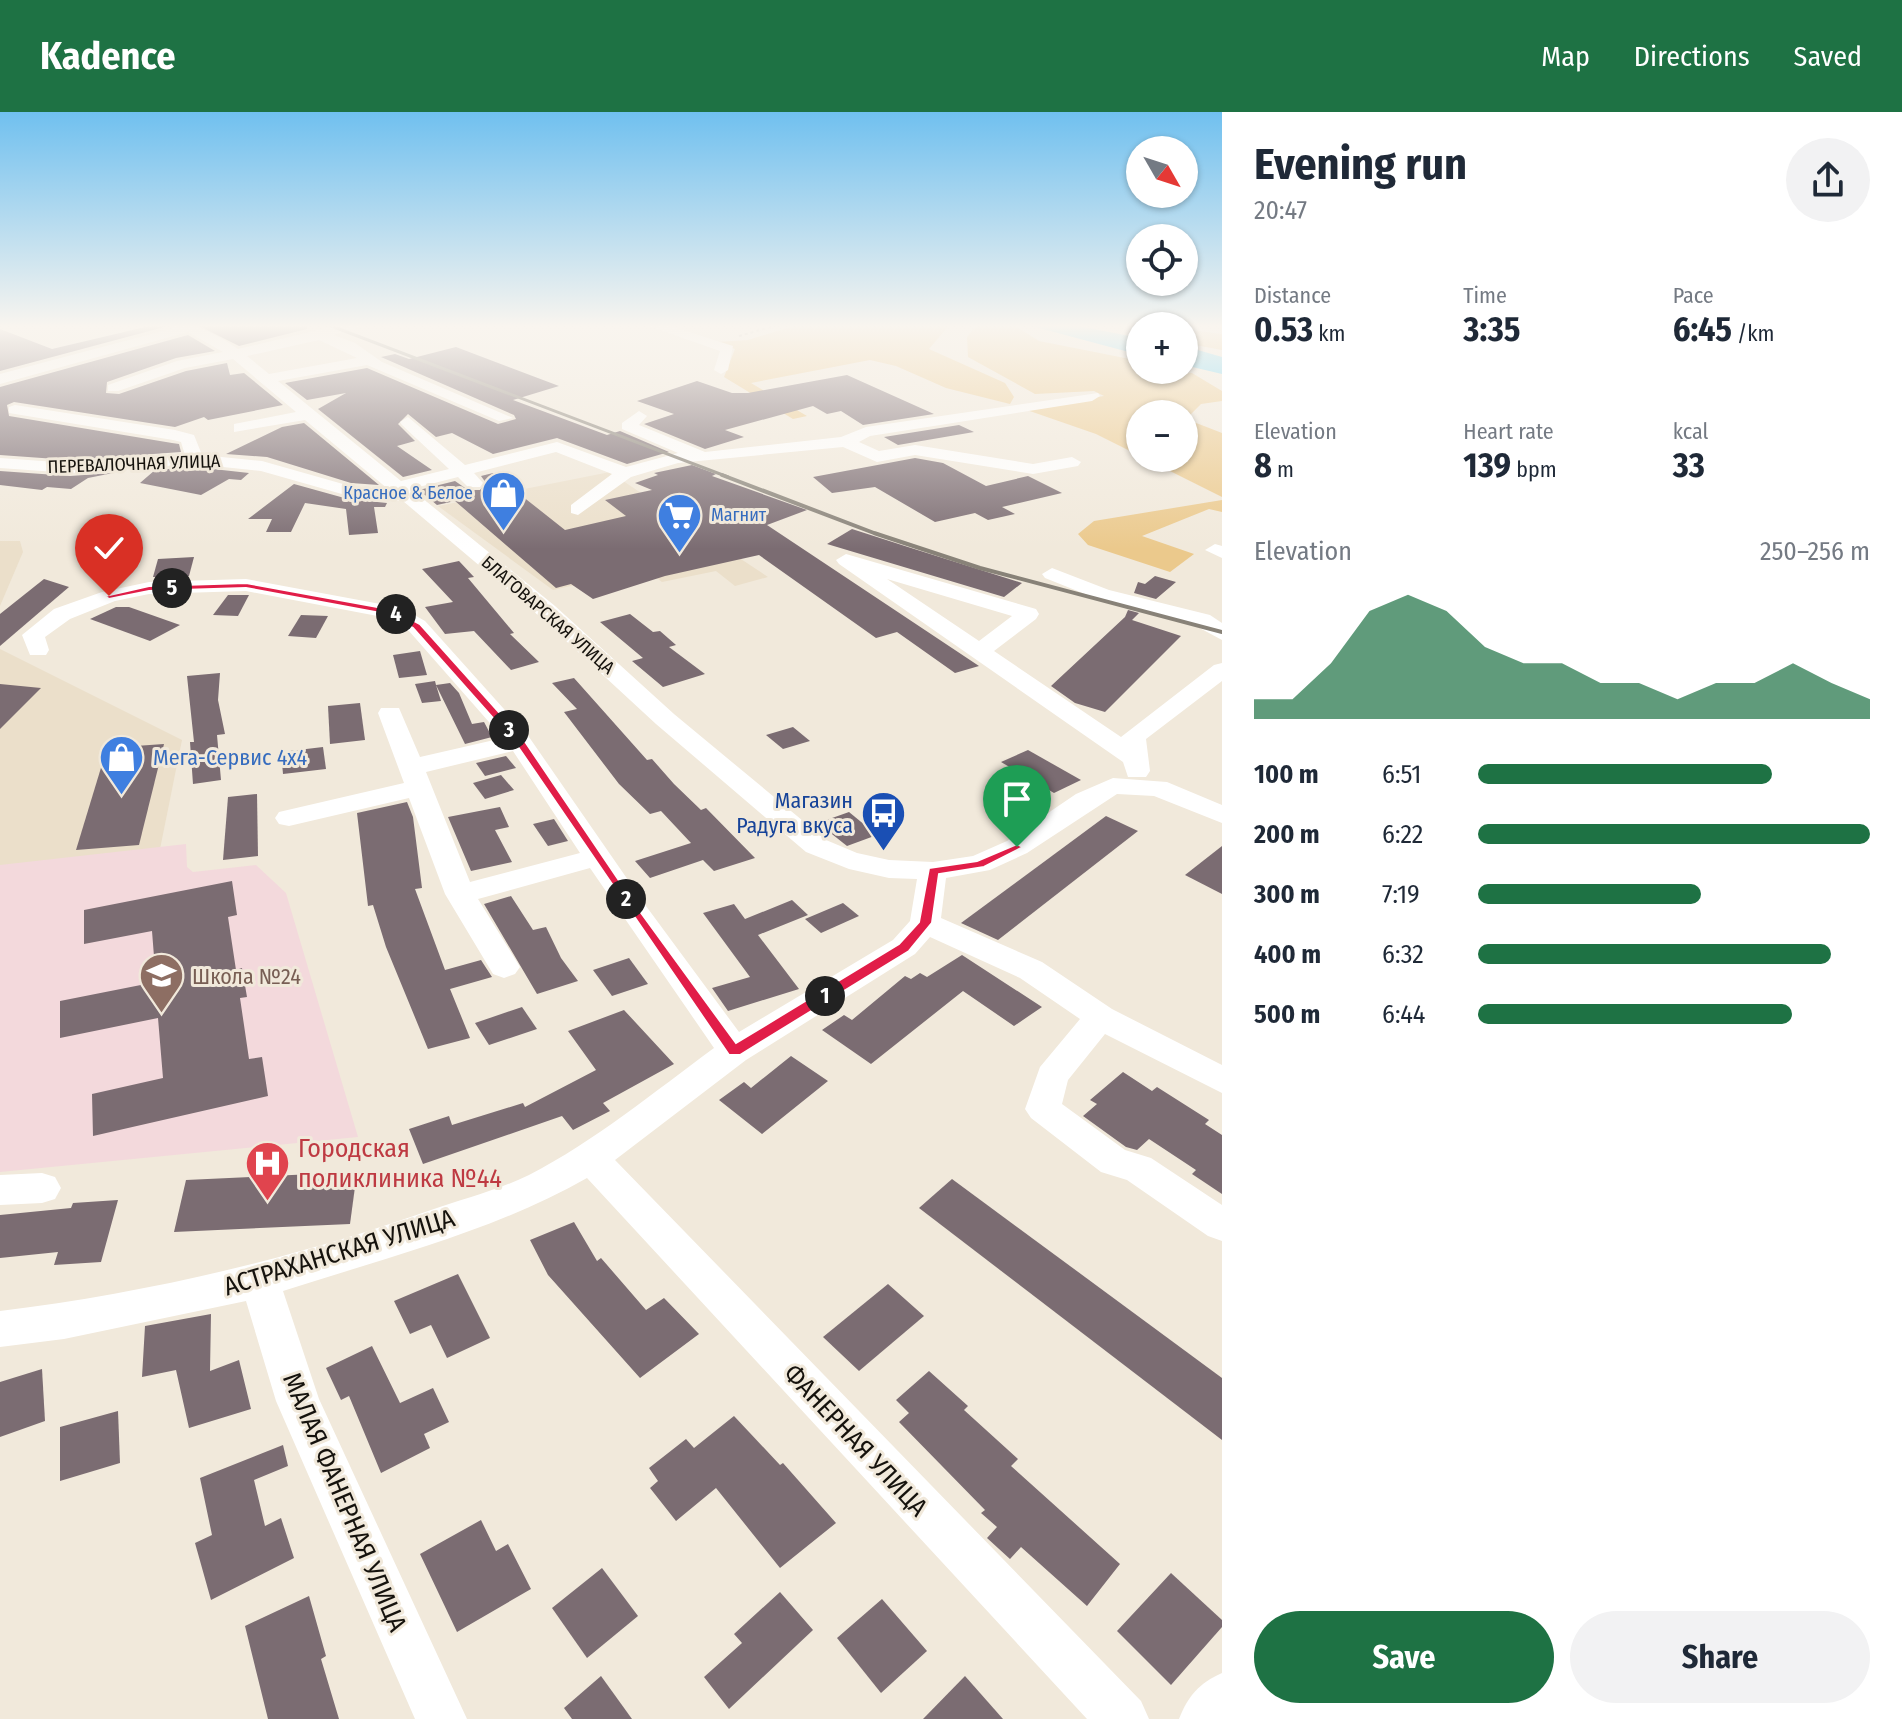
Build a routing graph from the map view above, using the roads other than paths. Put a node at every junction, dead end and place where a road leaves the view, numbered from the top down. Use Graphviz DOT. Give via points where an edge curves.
graph roads {
  1 [pos="290,399"];
  2 [pos="461,399"];
  3 [pos="1073,399"];
  4 [pos="15,410"];
  5 [pos="309,414"];
  6 [pos="639,416"];
  7 [pos="505,418"];
  8 [pos="408,422"];
  9 [pos="240,428"];
  10 [pos="845,442"];
  11 [pos="703,457"];
  12 [pos="195,459"];
  13 [pos="1072,462"];
  14 [pos="0,463"];
  15 [pos="625,473"];
  16 [pos="470,478"];
  17 [pos="403,492"];
  18 [pos="578,509"];
  19 [pos="1052,574"];
  20 [pos="1222,633"];
  21 [pos="38,650"];
  22 [pos="979,652"];
  23 [pos="1222,670"];
  24 [pos="390,713"];
  25 [pos="520,742"];
  26 [pos="1137,773"];
  27 [pos="415,778"];
  28 [pos="1222,815"];
  29 [pos="289,818"];
  30 [pos="598,857"];
  31 [pos="933,871"];
  32 [pos="460,894"];
  33 [pos="925,923"];
  34 [pos="504,967"];
  35 [pos="1100,1017"];
  36 [pos="734,1051"];
  37 [pos="1222,1080"];
  38 [pos="591,1158"];
  39 [pos="42,1188"];
  40 [pos="0,1190"];
  41 [pos="1222,1225"];
  42 [pos="260,1281"];
  43 [pos="0,1329"];
  44 [pos="1222,1699"];
  45 [pos="441,1719"];
  46 [pos="1123,1719"];
  47 [pos="1205,1719"];
  1 -- 5 [label="street, БЛАГОВАРСКАЯ УЛИЦА"];
  2 -- 7 [label="street"];
  3 -- 10 [label="street" via="866,432"];
  4 -- 12 [label="street" via="175,435 188,439"];
  5 -- 9 [label="street"];
  5 -- 17 [label="street, БЛАГОВАРСКАЯ УЛИЦА"];
  6 -- 11 [label="street" via="628,426"];
  8 -- 16 [label="street"];
  10 -- 11 [label="street"];
  10 -- 13 [label="street" via="877,457 915,450 1033,469"];
  11 -- 15 [label="street" via="677,458"];
  12 -- 14 [label="street, ПЕРЕВАЛОЧНАЯ УЛИЦА" via="70,468"];
  12 -- 17 [label="street, ПЕРЕВАЛОЧНАЯ УЛИЦА" via="262,466 349,491"];
  15 -- 16 [label="street, ПЕРЕВАЛОЧНАЯ УЛИЦА" via="557,447"];
  15 -- 18 [label="street"];
  16 -- 17 [label="street, ПЕРЕВАЛОЧНАЯ УЛИЦА"];
  17 -- 31 [label="street, БЛАГОВАРСКАЯ УЛИЦА" via="816,846 889,869"];
  19 -- 20 [label="street" via="1102,594 1202,620"];
  21 -- 25 [label="street" via="33,635 62,614 149,588 246,585 394,613 417,626"];
  22 -- 22 [label="street" via="967,644 846,560 1028,614"];
  22 -- 26 [label="street"];
  23 -- 26 [label="street" via="1133,737"];
  24 -- 27 [label="street"];
  25 -- 27 [label="street"];
  25 -- 30 [label="street"];
  26 -- 28 [label="street" via="1158,788"];
  26 -- 31 [label="street, БЛАГОВАРСКАЯ УЛИЦА" via="1085,800 1017,847 980,864"];
  27 -- 29 [label="street"];
  27 -- 32 [label="street"];
  30 -- 32 [label="street"];
  30 -- 36 [label="street"];
  31 -- 33 [label="street"];
  32 -- 34 [label="street"];
  33 -- 35 [label="street" via="1031,970"];
  33 -- 36 [label="street, АСТРАХАНСКАЯ УЛИЦА" via="904,947"];
  35 -- 37 [label="street"];
  35 -- 41 [label="street" via="1052,1076 1043,1109 1114,1162 1138,1168"];
  36 -- 38 [label="street, АСТРАХАНСКАЯ УЛИЦА"];
  38 -- 42 [label="street, АСТРАХАНСКАЯ УЛИЦА" via="539,1187"];
  38 -- 46 [label="street, ФАНЕРНАЯ УЛИЦА"];
  39 -- 40 [label="street"];
  42 -- 43 [label="street, АСТРАХАНСКАЯ УЛИЦА"];
  42 -- 45 [label="street, МАЛАЯ ФАНЕРНАЯ УЛИЦА" via="298,1401"];
  44 -- 47 [label="street"];
}
